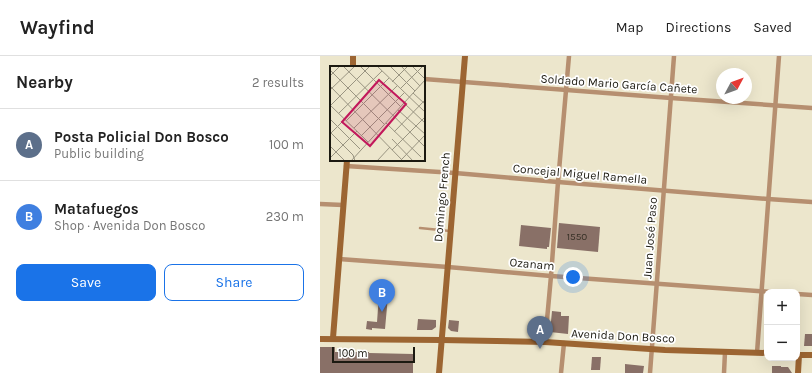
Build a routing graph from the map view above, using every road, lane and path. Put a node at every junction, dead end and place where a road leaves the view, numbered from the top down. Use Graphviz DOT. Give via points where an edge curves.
graph roads {
  1 [pos="353,56"];
  2 [pos="465,56"];
  3 [pos="569,56"];
  4 [pos="674,56"];
  5 [pos="779,56"];
  6 [pos="352,66"];
  7 [pos="425,79"];
  8 [pos="463,82"];
  9 [pos="567,90"];
  10 [pos="671,98"];
  11 [pos="775,106"];
  12 [pos="812,108"];
  13 [pos="346,163"];
  14 [pos="455,173"];
  15 [pos="558,182"];
  16 [pos="663,190"];
  17 [pos="768,199"];
  18 [pos="812,202"];
  19 [pos="320,204"];
  20 [pos="343,206"];
  21 [pos="420,228"];
  22 [pos="450,231"];
  23 [pos="339,259"];
  24 [pos="448,267"];
  25 [pos="551,276"];
  26 [pos="658,284"];
  27 [pos="761,291"];
  28 [pos="764,291"];
  29 [pos="800,294"];
  30 [pos="812,295"];
  31 [pos="320,338"];
  32 [pos="333,338"];
  33 [pos="441,340"];
  34 [pos="545,342"];
  35 [pos="564,344"];
  36 [pos="652,349"];
  37 [pos="725,352"];
  38 [pos="757,353"];
  39 [pos="764,353"];
  40 [pos="800,355"];
  41 [pos="812,355"];
  42 [pos="798,361"];
  43 [pos="439,373"];
  44 [pos="561,373"];
  45 [pos="650,373"];
  46 [pos="724,373"];
  47 [pos="798,373"];
  1 -- 6 [label="main road"];
  2 -- 8 [label="main road, Domingo French"];
  3 -- 9 [label="street"];
  4 -- 10 [label="street, Juan José Paso"];
  5 -- 11 [label="street"];
  7 -- 8 [label="street, Soldado Mario García Cañete"];
  8 -- 9 [label="street, Soldado Mario García Cañete"];
  8 -- 14 [label="main road, Domingo French"];
  9 -- 10 [label="street, Soldado Mario García Cañete"];
  9 -- 15 [label="street"];
  10 -- 11 [label="street, Soldado Mario García Cañete"];
  10 -- 16 [label="street, Juan José Paso"];
  11 -- 12 [label="street, Soldado Mario García Cañete"];
  11 -- 17 [label="street"];
  13 -- 14 [label="street, Concejal Miguel Ramella"];
  13 -- 20 [label="main road"];
  14 -- 15 [label="street, Concejal Miguel Ramella"];
  14 -- 22 [label="main road, Domingo French"];
  15 -- 16 [label="street, Concejal Miguel Ramella"];
  15 -- 25 [label="street"];
  16 -- 17 [label="street, Concejal Miguel Ramella"];
  16 -- 26 [label="street, Juan José Paso"];
  17 -- 18 [label="street, Concejal Miguel Ramella"];
  17 -- 27 [label="street"];
  19 -- 20 [label="street"];
  20 -- 23 [label="main road"];
  21 -- 22 [label="lane"];
  22 -- 24 [label="main road, Domingo French"];
  23 -- 24 [label="street, Ozanam"];
  23 -- 32 [label="main road"];
  24 -- 25 [label="street, Ozanam"];
  24 -- 33 [label="main road, Domingo French"];
  25 -- 26 [label="street, Ozanam"];
  25 -- 34 [label="street"];
  26 -- 27 [label="street, Ozanam"];
  26 -- 36 [label="street, Juan José Paso"];
  27 -- 28 [label="street, Ozanam"];
  27 -- 38 [label="street"];
  29 -- 30 [label="street"];
  31 -- 32 [label="main road, Avenida Don Bosco"];
  32 -- 33 [label="main road, Avenida Don Bosco"];
  33 -- 34 [label="main road, Avenida Don Bosco"];
  33 -- 43 [label="main road, Domingo French"];
  34 -- 35 [label="main road, Avenida Don Bosco"];
  35 -- 36 [label="main road, Avenida Don Bosco"];
  35 -- 44 [label="street"];
  36 -- 37 [label="main road, Avenida Don Bosco"];
  36 -- 45 [label="street, Juan José Paso"];
  37 -- 38 [label="main road, Avenida Don Bosco"];
  37 -- 46 [label="street"];
  38 -- 39 [label="main road, Avenida Don Bosco"];
  40 -- 41 [label="main road"];
  42 -- 47 [label="main road"];
}
